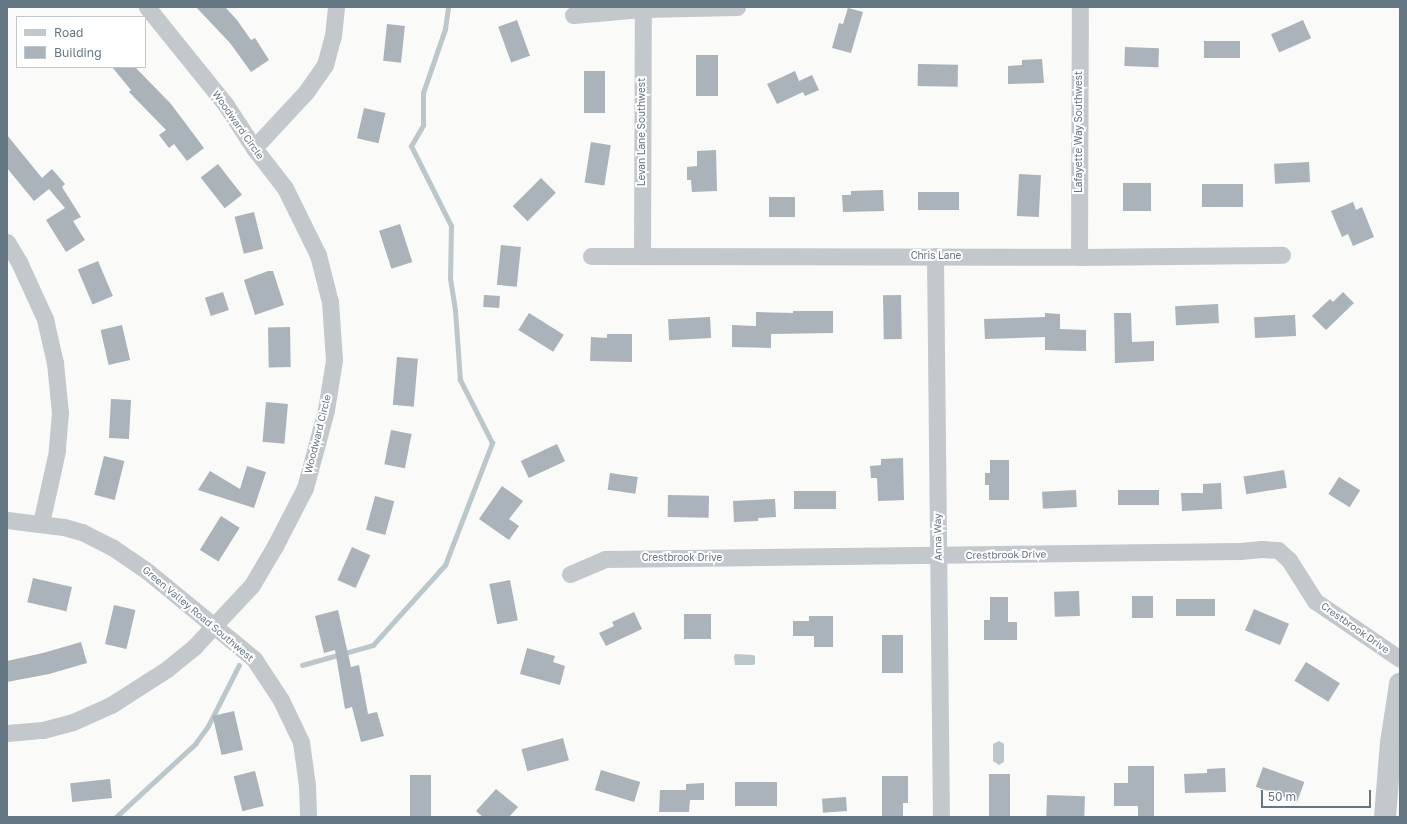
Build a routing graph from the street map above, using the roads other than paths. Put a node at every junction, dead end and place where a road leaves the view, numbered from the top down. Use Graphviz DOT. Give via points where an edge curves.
graph roads {
  1 [pos="148,7"];
  2 [pos="336,7"];
  3 [pos="737,7"];
  4 [pos="1080,7"];
  5 [pos="643,9"];
  6 [pos="573,15"];
  7 [pos="254,148"];
  8 [pos="7,242"];
  9 [pos="1282,255"];
  10 [pos="590,256"];
  11 [pos="642,256"];
  12 [pos="935,256"];
  13 [pos="1079,257"];
  14 [pos="7,520"];
  15 [pos="41,523"];
  16 [pos="938,556"];
  17 [pos="570,574"];
  18 [pos="213,626"];
  19 [pos="1400,659"];
  20 [pos="1400,684"];
  21 [pos="7,733"];
  22 [pos="308,817"];
  23 [pos="941,817"];
  24 [pos="1385,817"];
  1 -- 7 [label="street, Woodward Circle" via="226,105"];
  2 -- 7 [label="street" via="325,64 306,92"];
  3 -- 5 [label="street"];
  4 -- 13 [label="street, Lafayette Way Southwest"];
  5 -- 6 [label="street"];
  5 -- 11 [label="street, Levan Lane Southwest"];
  7 -- 18 [label="street, Woodward Circle" via="285,188 318,255 330,302 334,360 326,410 304,488 252,585"];
  8 -- 15 [label="street" via="45,319 55,363 60,413 57,451"];
  9 -- 13 [label="street, Chris Lane"];
  10 -- 11 [label="street, Chris Lane"];
  11 -- 12 [label="street, Chris Lane"];
  12 -- 13 [label="street, Chris Lane"];
  12 -- 16 [label="street, Anna Way"];
  14 -- 15 [label="street, Green Valley Road Southwest"];
  15 -- 18 [label="street, Green Valley Road Southwest" via="82,532 112,547 147,571"];
  16 -- 17 [label="street, Crestbrook Drive" via="605,559"];
  16 -- 19 [label="street, Crestbrook Drive" via="1278,550 1289,560 1315,601"];
  16 -- 23 [label="street, Anna Way"];
  18 -- 21 [label="street, Woodward Circle" via="195,646 167,669 111,705 73,722 43,730"];
  18 -- 22 [label="street, Green Valley Road Southwest" via="254,659 281,700 301,742 308,785"];
  20 -- 24 [label="street" via="1391,743"];
}
